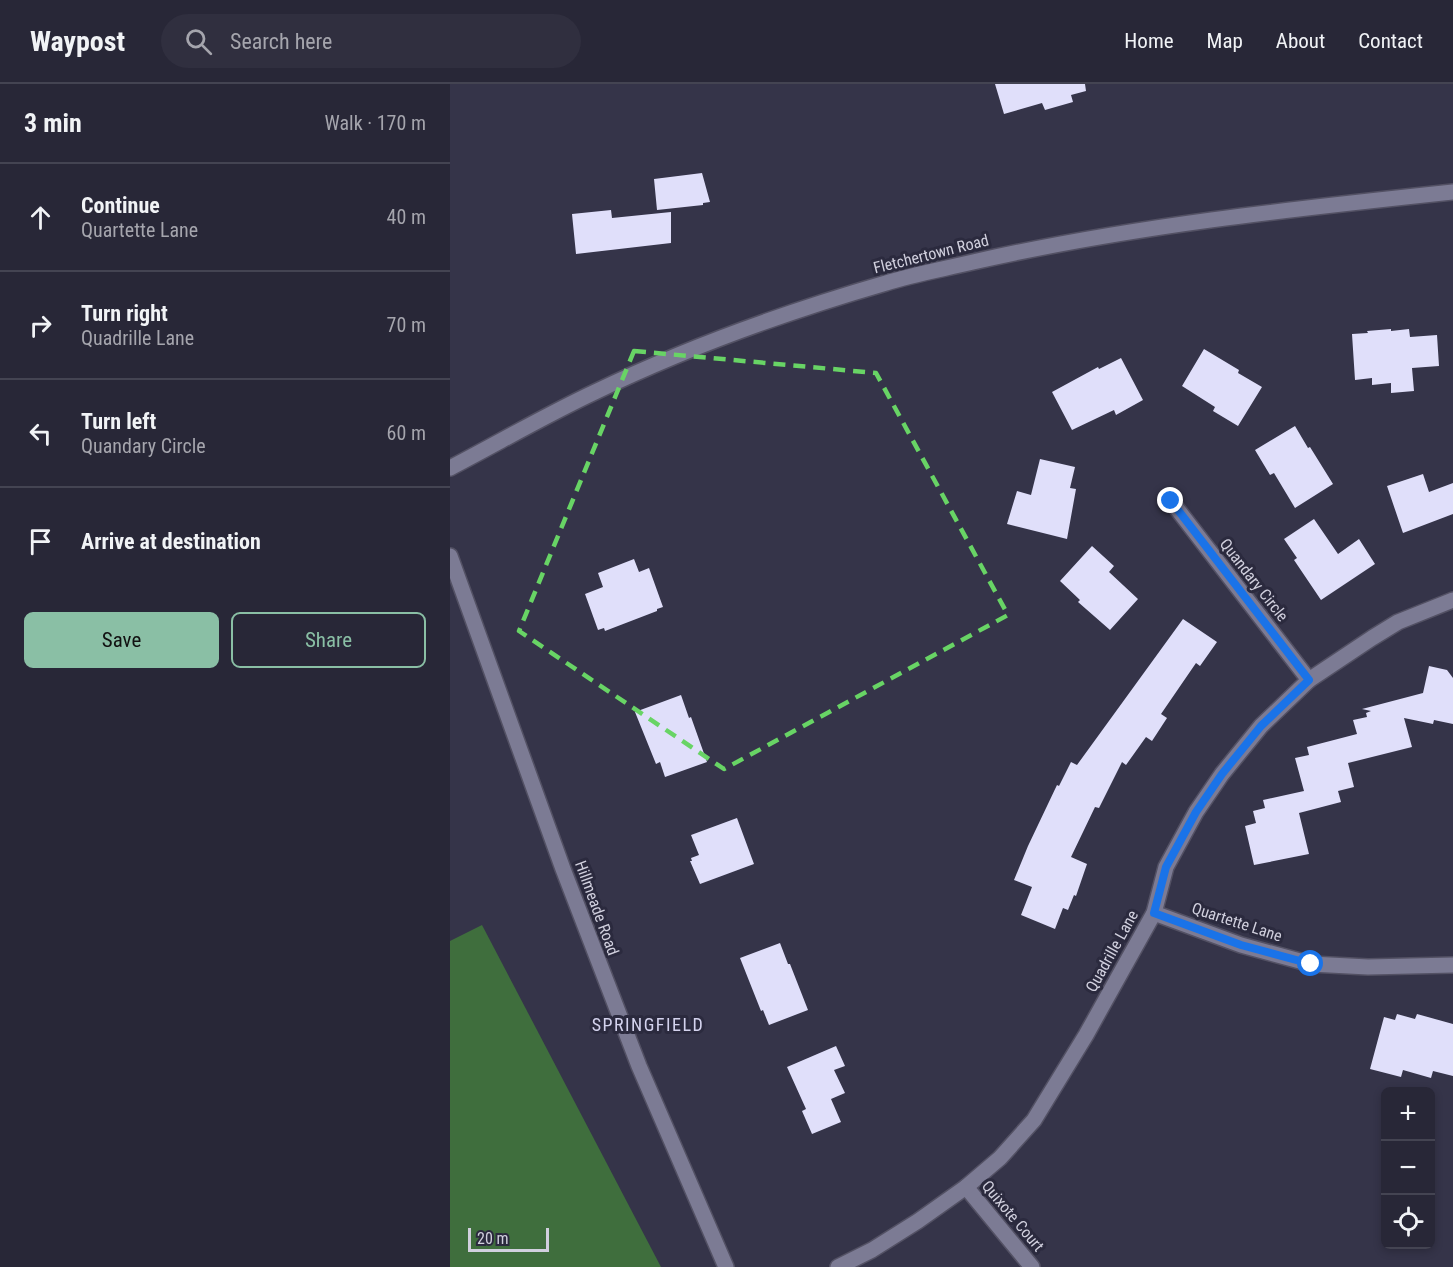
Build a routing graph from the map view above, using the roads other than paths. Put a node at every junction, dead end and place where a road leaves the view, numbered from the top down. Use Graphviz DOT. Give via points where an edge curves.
graph roads {
  1 [pos="1453,192"];
  2 [pos="450,468"];
  3 [pos="1171,501"];
  4 [pos="450,556"];
  5 [pos="1453,600"];
  6 [pos="1309,680"];
  7 [pos="1154,913"];
  8 [pos="1453,965"];
  9 [pos="966,1187"];
  10 [pos="726,1267"];
  11 [pos="838,1267"];
  12 [pos="1032,1267"];
  1 -- 2 [label="street, Fletchertown Road" via="1136,231 1032,249 889,282 699,346 594,392"];
  3 -- 6 [label="street, Quandary Circle"];
  4 -- 10 [label="street, Hillmeade Road" via="615,1006"];
  5 -- 6 [label="street, Quadrille Lane" via="1398,622"];
  6 -- 7 [label="street, Quadrille Lane" via="1261,726 1196,812 1166,867"];
  7 -- 8 [label="street, Quartette Lane" via="1241,945 1311,964"];
  7 -- 9 [label="street, Quadrille Lane" via="1034,1120 1000,1158"];
  9 -- 11 [label="street, Quadrille Lane" via="872,1251"];
  9 -- 12 [label="street, Quixote Court"];
}
